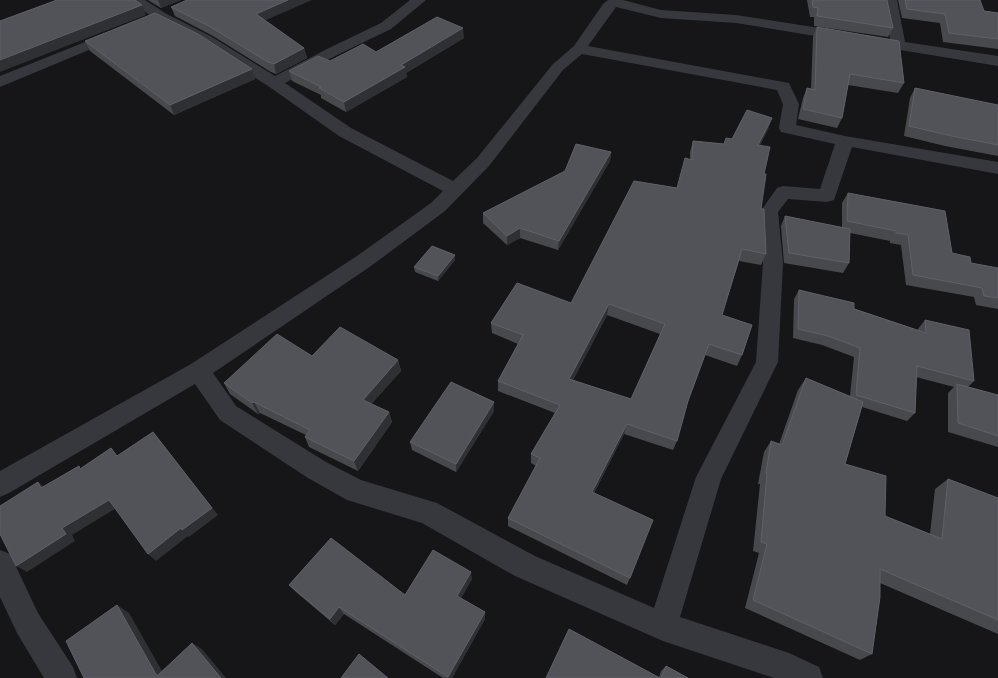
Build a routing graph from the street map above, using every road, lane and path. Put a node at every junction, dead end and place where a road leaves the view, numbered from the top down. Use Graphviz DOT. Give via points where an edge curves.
graph roads {
  1 [pos="136,0"];
  2 [pos="419,0"];
  3 [pos="890,0"];
  4 [pos="615,1"];
  5 [pos="179,8"];
  6 [pos="153,19"];
  7 [pos="124,30"];
  8 [pos="898,45"];
  9 [pos="578,49"];
  10 [pos="998,61"];
  11 [pos="0,82"];
  12 [pos="274,83"];
  13 [pos="845,141"];
  14 [pos="998,168"];
  15 [pos="455,190"];
  16 [pos="199,371"];
  17 [pos="0,486"];
  18 [pos="0,564"];
  19 [pos="663,626"];
  20 [pos="62,678"];
  21 [pos="808,678"];
  1 -- 6 [label="street"];
  2 -- 12 [label="street" via="386,26"];
  3 -- 8 [label="street"];
  4 -- 8 [label="street" via="661,14 736,19"];
  4 -- 9 [label="street"];
  5 -- 6 [label="street"];
  6 -- 12 [label="street" via="207,40"];
  7 -- 11 [label="street"];
  8 -- 10 [label="street"];
  9 -- 13 [label="street" via="783,86 791,104 788,128"];
  9 -- 15 [label="street" via="558,67 483,162"];
  12 -- 15 [label="street" via="345,132"];
  13 -- 14 [label="street"];
  13 -- 19 [label="street" via="827,196 783,192 769,212 773,263 767,362 709,476"];
  15 -- 16 [label="street" via="438,207 364,261"];
  16 -- 17 [label="street"];
  16 -- 19 [label="street" via="228,413 317,470 356,491 428,512 525,566"];
  18 -- 20 [label="street" via="9,587 50,662"];
  19 -- 21 [label="street" via="789,668"];
}
